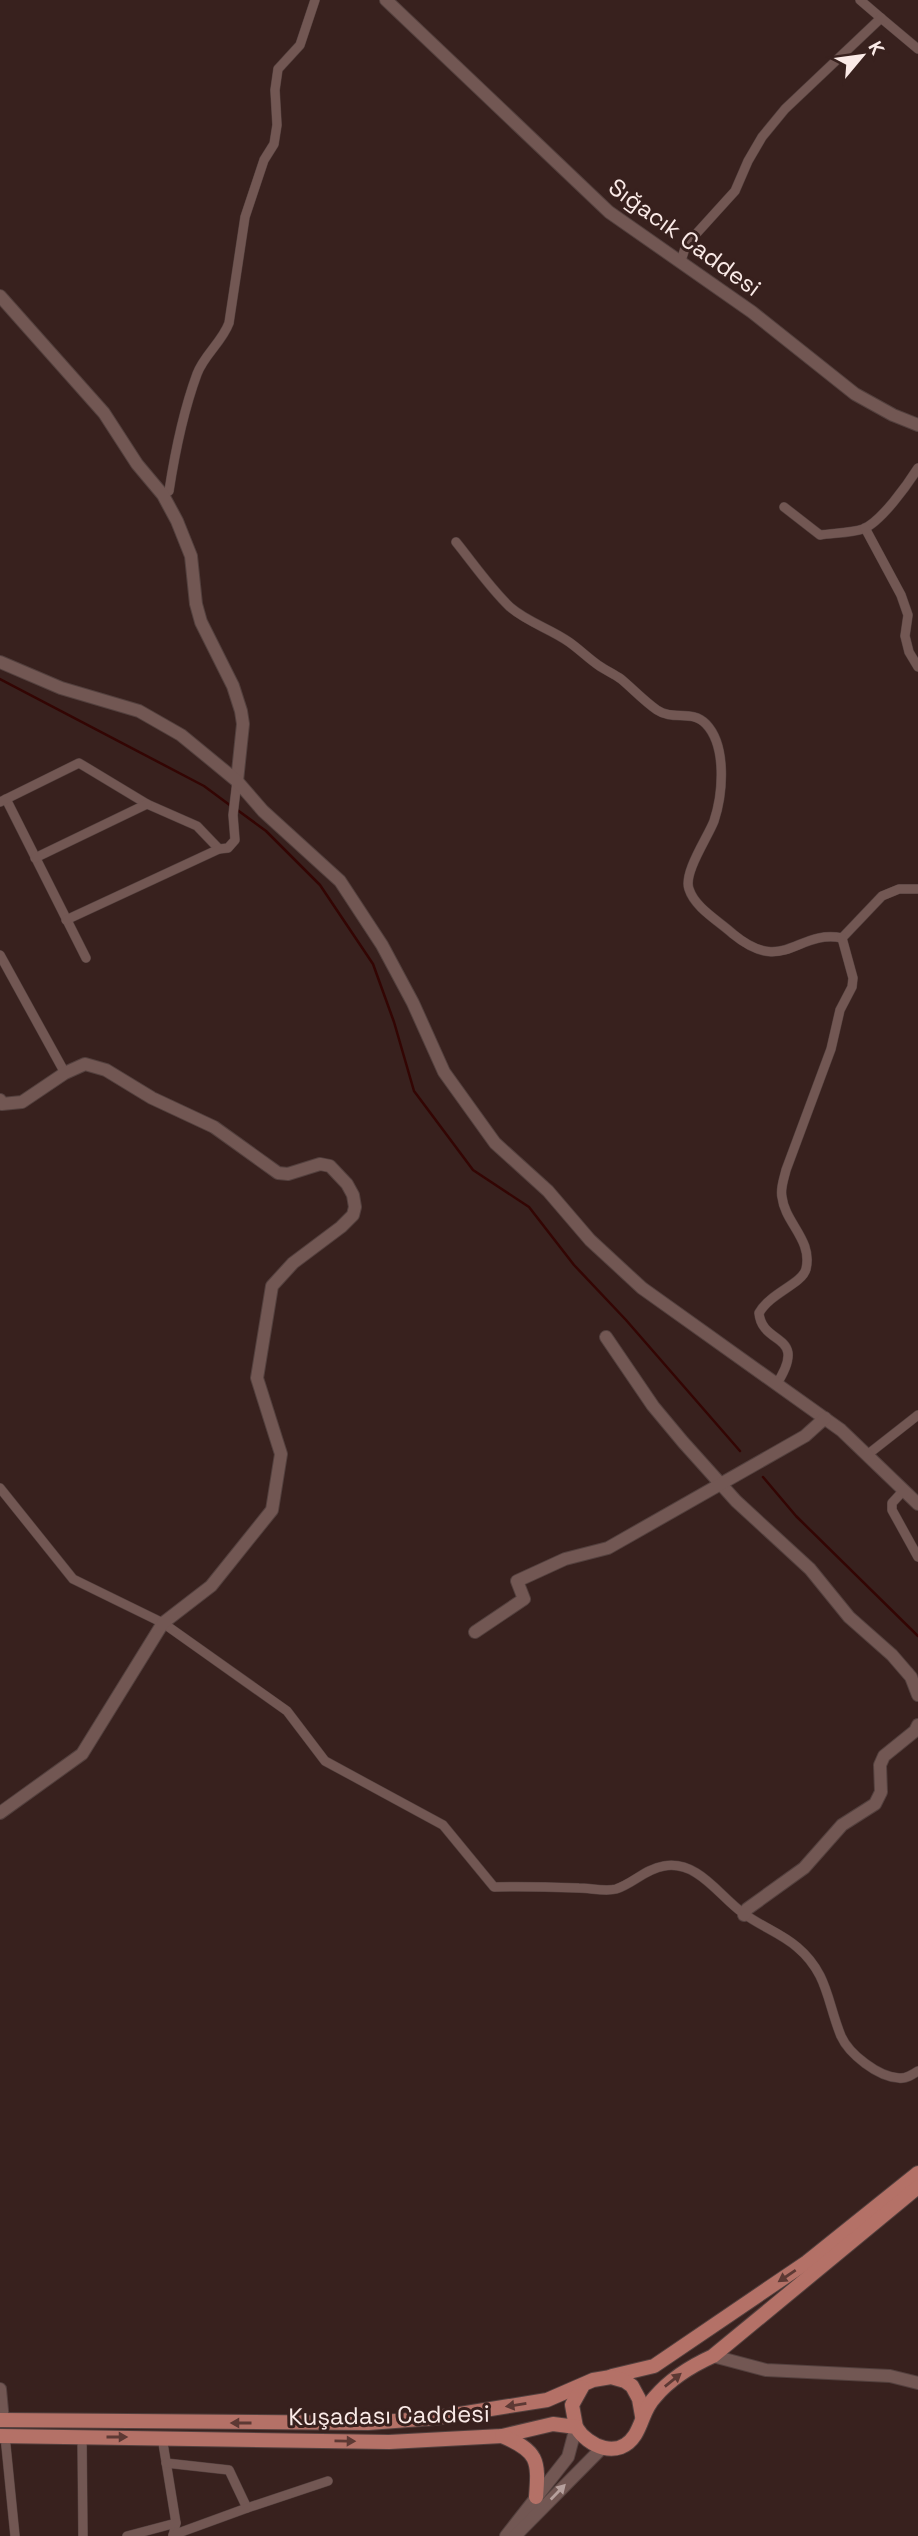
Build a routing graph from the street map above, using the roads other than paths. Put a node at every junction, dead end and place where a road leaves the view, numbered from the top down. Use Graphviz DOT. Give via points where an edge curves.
graph roads {
  1 [pos="315,0"];
  2 [pos="386,0"];
  3 [pos="860,0"];
  4 [pos="881,18"];
  5 [pos="918,49"];
  6 [pos="681,261"];
  7 [pos="0,296"];
  8 [pos="918,425"];
  9 [pos="918,468"];
  10 [pos="163,495"];
  11 [pos="784,506"];
  12 [pos="865,528"];
  13 [pos="456,542"];
  14 [pos="0,662"];
  15 [pos="918,667"];
  16 [pos="237,780"];
  17 [pos="3,801"];
  18 [pos="147,804"];
  19 [pos="219,849"];
  20 [pos="35,858"];
  21 [pos="918,888"];
  22 [pos="66,920"];
  23 [pos="842,939"];
  24 [pos="0,955"];
  25 [pos="86,958"];
  26 [pos="65,1073"];
  27 [pos="1,1103"];
  28 [pos="606,1337"];
  29 [pos="776,1385"];
  30 [pos="918,1415"];
  31 [pos="825,1418"];
  32 [pos="867,1455"];
  33 [pos="722,1483"];
  34 [pos="0,1488"];
  35 [pos="903,1491"];
  36 [pos="918,1504"];
  37 [pos="918,1558"];
  38 [pos="163,1623"];
  39 [pos="475,1632"];
  40 [pos="918,1695"];
  41 [pos="918,1725"];
  42 [pos="0,1813"];
  43 [pos="744,1914"];
  44 [pos="918,2071"];
  45 [pos="918,2174"];
  46 [pos="918,2187"];
  47 [pos="713,2356"];
  48 [pos="611,2377"];
  49 [pos="918,2383"];
  50 [pos="582,2387"];
  51 [pos="0,2389"];
  52 [pos="642,2416"];
  53 [pos="1,2421"];
  54 [pos="576,2427"];
  55 [pos="3,2436"];
  56 [pos="502,2436"];
  57 [pos="82,2437"];
  58 [pos="162,2437"];
  59 [pos="601,2449"];
  60 [pos="166,2463"];
  61 [pos="328,2481"];
  62 [pos="536,2497"];
  63 [pos="11,2501"];
  64 [pos="247,2508"];
  65 [pos="0,2509"];
  66 [pos="176,2523"];
  67 [pos="173,2535"];
  68 [pos="15,2536"];
  69 [pos="83,2536"];
  70 [pos="127,2536"];
  71 [pos="506,2536"];
  72 [pos="515,2536"];
  1 -- 10 [label="street" via="300,45 278,69 274,144 245,217 229,323 198,372 174,450 169,491"];
  2 -- 6 [label="street, Sığacık Caddesi" via="609,212"];
  3 -- 4 [label="street"];
  4 -- 5 [label="street"];
  4 -- 6 [label="street" via="785,109 747,161 736,191 686,245"];
  6 -- 8 [label="street, Sığacık Caddesi" via="855,394"];
  7 -- 10 [label="street" via="104,413"];
  9 -- 12 [label="street"];
  10 -- 16 [label="street" via="191,556 201,622 241,711"];
  11 -- 12 [label="street" via="820,536"];
  12 -- 15 [label="street" via="901,595 908,615 905,636"];
  13 -- 23 [label="street" via="511,608 568,641 661,713 695,716 709,727 716,742 720,792 714,820 687,881 699,905 749,947 761,951 786,950 818,939"];
  14 -- 16 [label="street" via="61,688 139,711 181,735"];
  16 -- 19 [label="street" via="235,840 228,848"];
  16 -- 29 [label="street" via="340,881 382,945 444,1072 495,1143 642,1288"];
  17 -- 18 [label="street" via="79,763"];
  17 -- 20 [label="street"];
  18 -- 19 [label="street" via="197,826"];
  18 -- 20 [label="street"];
  19 -- 22 [label="street"];
  20 -- 22 [label="street"];
  21 -- 23 [label="street" via="882,896"];
  22 -- 25 [label="street"];
  23 -- 29 [label="street" via="852,987 840,1010 831,1049 781,1189 785,1209 805,1245 806,1270 765,1302 759,1313 763,1325 788,1350 786,1368"];
  24 -- 26 [label="street"];
  26 -- 27 [label="street" via="22,1102"];
  26 -- 38 [label="street" via="85,1064 106,1070 214,1127 278,1172 330,1166 353,1195 352,1215 272,1286 257,1378 281,1454 272,1510 211,1586"];
  28 -- 33 [label="street" via="653,1406"];
  29 -- 31 [label="street"];
  30 -- 32 [label="street"];
  31 -- 32 [label="street"];
  31 -- 33 [label="street" via="804,1436"];
  32 -- 35 [label="street"];
  33 -- 39 [label="street" via="608,1548 565,1559 517,1581 524,1600"];
  33 -- 40 [label="street" via="816,1574 849,1617 892,1655 911,1677"];
  34 -- 38 [label="street" via="73,1579"];
  35 -- 36 [label="street"];
  35 -- 37 [label="street" via="891,1510"];
  38 -- 42 [label="street" via="82,1754"];
  38 -- 43 [label="street" via="287,1711 325,1761 443,1825 494,1887 616,1889 644,1872 678,1866 702,1876"];
  41 -- 43 [label="street" via="884,1756 881,1791 875,1804 842,1825 804,1868"];
  43 -- 44 [label="street" via="783,1936 810,1960 822,1978 848,2047 879,2072 893,2077 901,2079"];
  45 -- 48 [label="main road, one-way" via="807,2262 654,2366"];
  46 -- 47 [label="main road"];
  47 -- 49 [label="street" via="766,2370 890,2376"];
  52 -- 47 [label="main road, one-way" via="676,2376"];
  48 -- 50 [label="main road"];
  48 -- 52 [label="main road" via="632,2386"];
  50 -- 53 [label="main road, Kuşadası Caddesi, one-way" via="547,2400 435,2418 368,2423"];
  50 -- 54 [label="main road" via="572,2405"];
  51 -- 53 [label="street"];
  52 -- 59 [label="main road" via="627,2443"];
  54 -- 56 [label="main road, Kuşadası Caddesi" via="553,2424"];
  54 -- 59 [label="main road" via="582,2437"];
  54 -- 62 [label="street" via="568,2457"];
  55 -- 57 [label="main road, Kuşadası Caddesi"];
  55 -- 63 [label="street"];
  58 -- 56 [label="main road, Kuşadası Caddesi, one-way" via="389,2442"];
  56 -- 62 [label="main road" via="534,2456"];
  57 -- 58 [label="main road, Kuşadası Caddesi, one-way"];
  57 -- 69 [label="street"];
  58 -- 60 [label="street"];
  72 -- 59 [label="street, one-way"];
  60 -- 64 [label="street" via="229,2470"];
  60 -- 66 [label="street"];
  61 -- 64 [label="street"];
  62 -- 71 [label="street"];
  63 -- 65 [label="street"];
  63 -- 68 [label="street"];
  64 -- 67 [label="street"];
  66 -- 67 [label="street"];
  66 -- 70 [label="street"];
}
